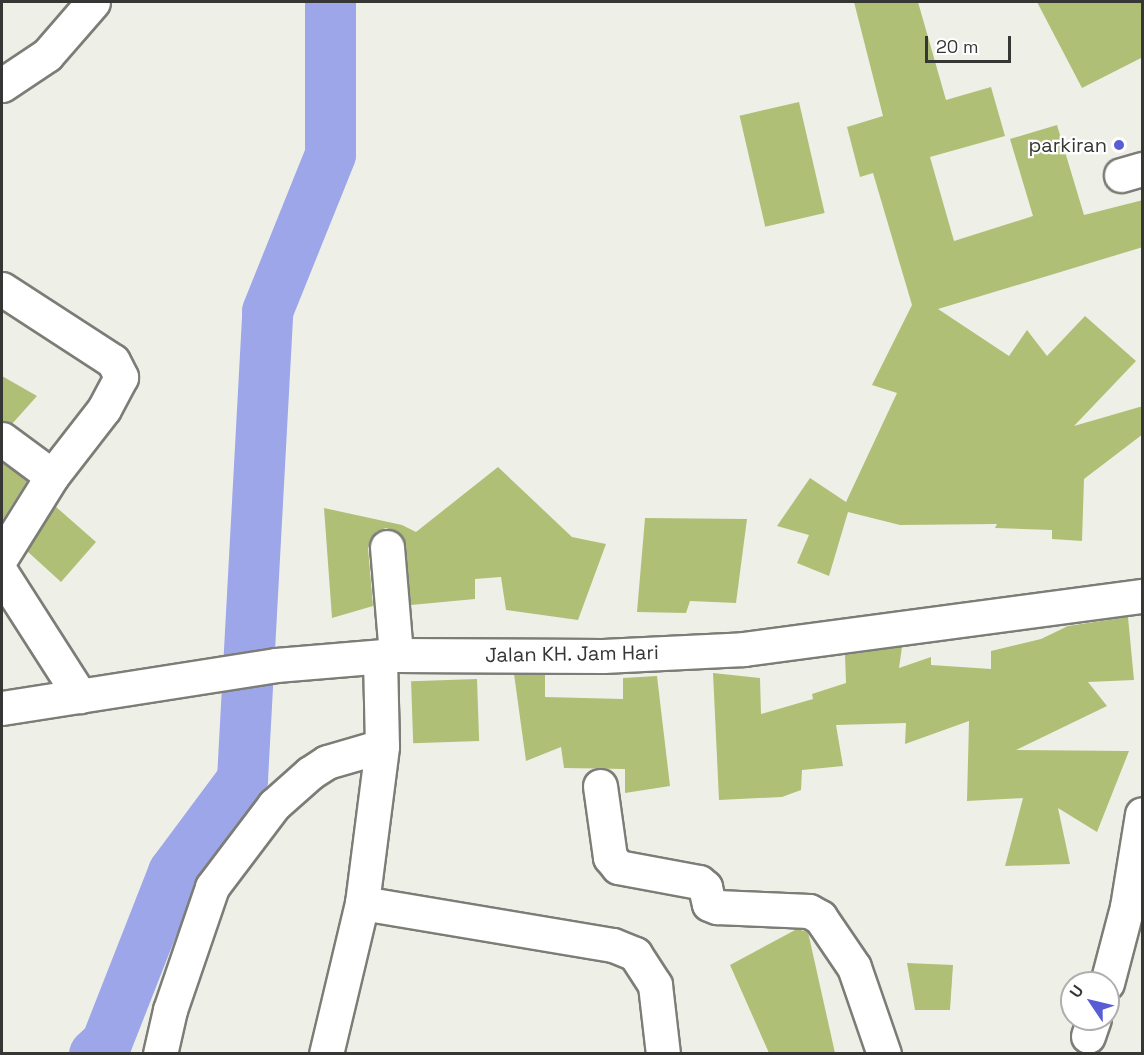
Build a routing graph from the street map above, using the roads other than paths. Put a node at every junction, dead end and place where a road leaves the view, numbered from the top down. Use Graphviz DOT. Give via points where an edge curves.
graph roads {
  1 [pos="93,2"];
  2 [pos="2,85"];
  3 [pos="6,303"];
  4 [pos="2,439"];
  5 [pos="52,477"];
  6 [pos="387,547"];
  7 [pos="2,556"];
  8 [pos="2,574"];
  9 [pos="1143,596"];
  10 [pos="388,656"];
  11 [pos="88,695"];
  12 [pos="2,708"];
  13 [pos="382,747"];
  14 [pos="600,786"];
  15 [pos="1143,814"];
  16 [pos="362,903"];
  17 [pos="1110,971"];
  18 [pos="160,1053"];
  19 [pos="326,1053"];
  20 [pos="663,1053"];
  21 [pos="884,1053"];
  1 -- 2 [label="street" via="47,55"];
  3 -- 5 [label="street" via="113,361 121,377 104,409"];
  4 -- 5 [label="street"];
  5 -- 7 [label="street"];
  6 -- 10 [label="street"];
  8 -- 11 [label="street"];
  9 -- 10 [label="street, Jalan KH. Jam Hari" via="744,649 603,656"];
  10 -- 11 [label="street, Jalan KH. Jam Hari" via="276,665"];
  10 -- 13 [label="street"];
  11 -- 12 [label="street, Jalan KH. Jam Hari"];
  13 -- 16 [label="street"];
  13 -- 18 [label="street" via="327,762 310,773 274,805 212,887 170,1010"];
  14 -- 21 [label="street" via="610,857 618,867 699,882 705,887 709,904 717,907 809,911 820,917 854,967"];
  15 -- 17 [label="street" via="1127,907"];
  16 -- 19 [label="street"];
  16 -- 20 [label="street" via="613,945 635,954 655,985"];
}
